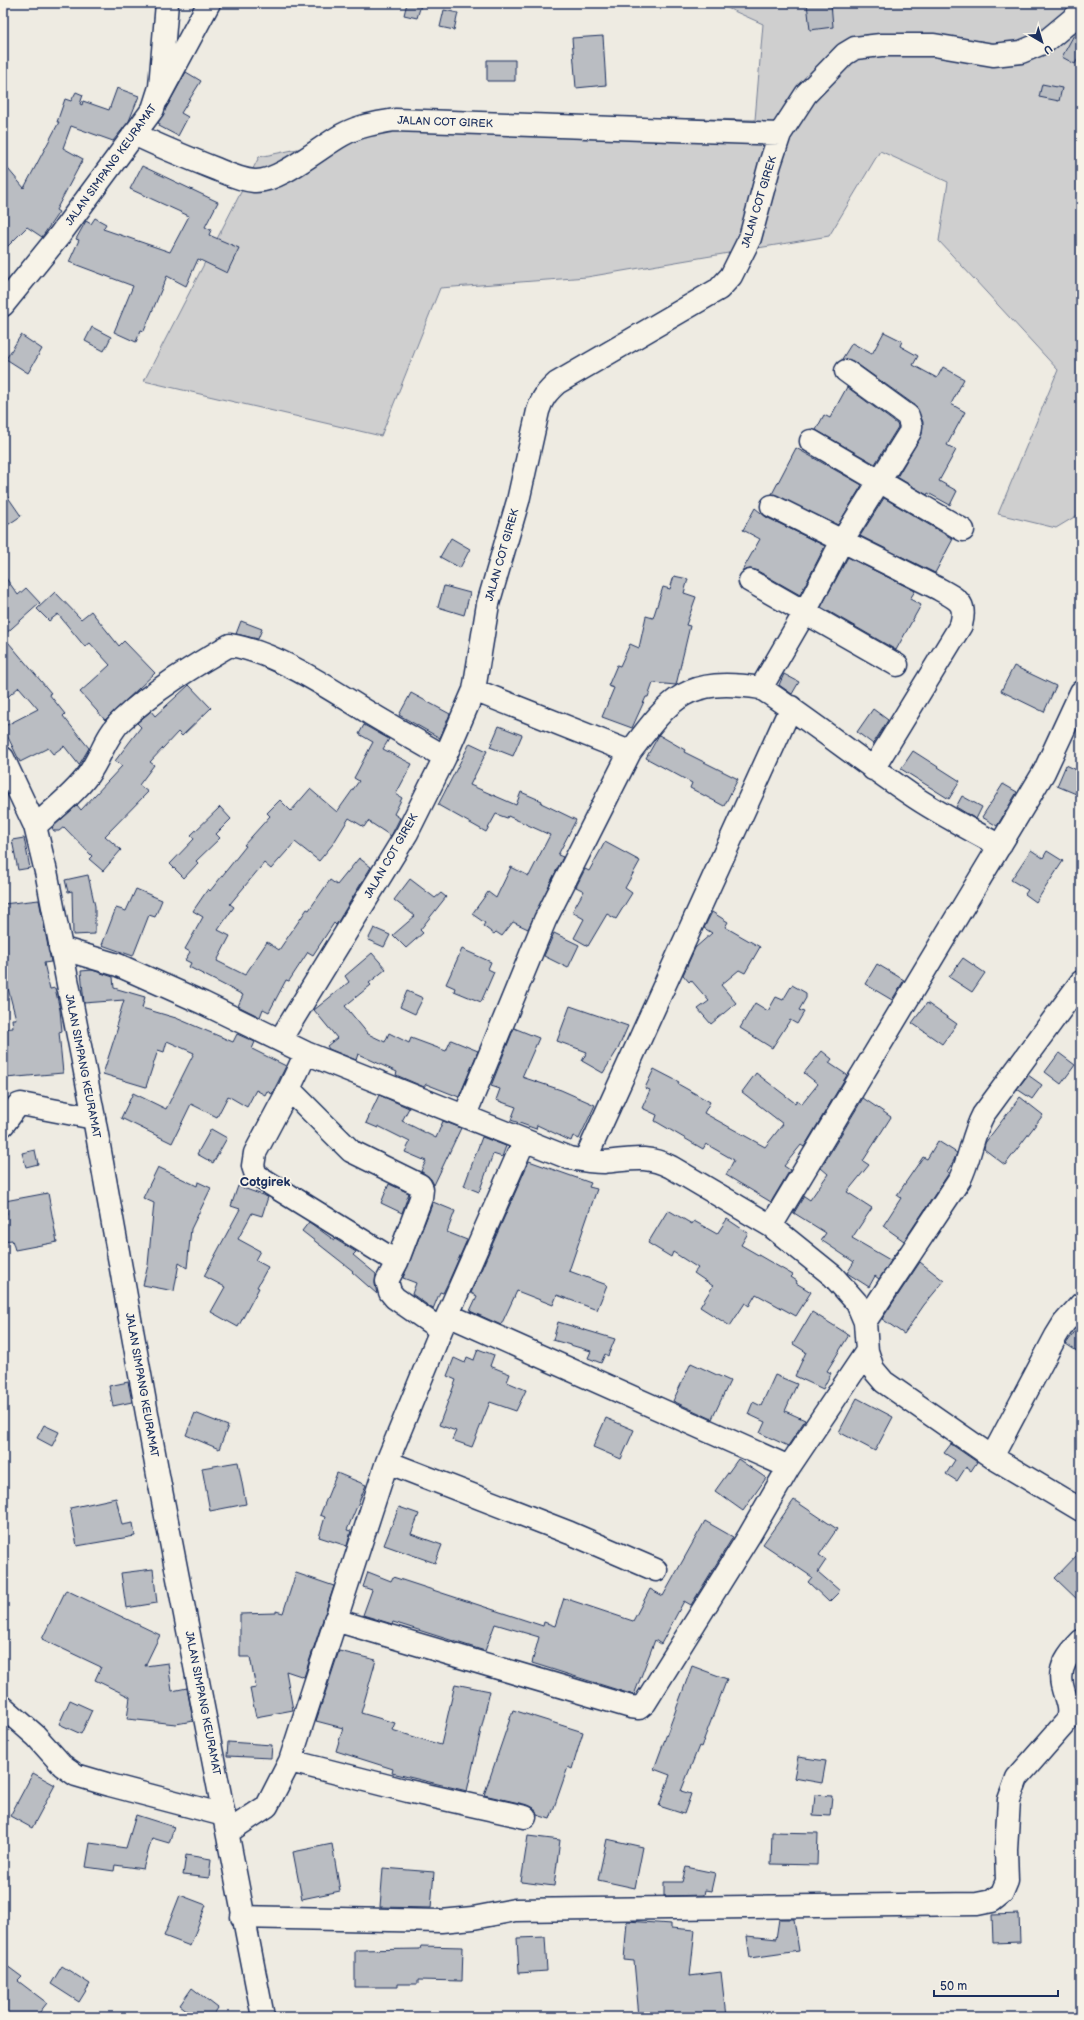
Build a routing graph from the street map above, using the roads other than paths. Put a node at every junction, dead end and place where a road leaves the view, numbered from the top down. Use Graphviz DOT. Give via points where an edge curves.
graph roads {
  1 [pos="167,3"];
  2 [pos="209,3"];
  3 [pos="1081,12"];
  4 [pos="157,99"];
  5 [pos="134,134"];
  6 [pos="780,134"];
  7 [pos="3,305"];
  8 [pos="846,371"];
  9 [pos="811,441"];
  10 [pos="880,480"];
  11 [pos="772,506"];
  12 [pos="963,530"];
  13 [pos="842,541"];
  14 [pos="750,581"];
  15 [pos="805,612"];
  16 [pos="897,665"];
  17 [pos="761,688"];
  18 [pos="474,690"];
  19 [pos="1081,692"];
  20 [pos="791,707"];
  21 [pos="630,752"];
  22 [pos="445,757"];
  23 [pos="3,758"];
  24 [pos="873,769"];
  25 [pos="35,826"];
  26 [pos="1000,846"];
  27 [pos="60,948"];
  28 [pos="1081,982"];
  29 [pos="280,1040"];
  30 [pos="306,1053"];
  31 [pos="289,1089"];
  32 [pos="465,1115"];
  33 [pos="94,1118"];
  34 [pos="3,1126"];
  35 [pos="524,1141"];
  36 [pos="584,1160"];
  37 [pos="771,1226"];
  38 [pos="397,1262"];
  39 [pos="1081,1304"];
  40 [pos="865,1322"];
  41 [pos="445,1323"];
  42 [pos="867,1351"];
  43 [pos="992,1457"];
  44 [pos="387,1462"];
  45 [pos="789,1467"];
  46 [pos="1081,1510"];
  47 [pos="656,1570"];
  48 [pos="335,1620"];
  49 [pos="1081,1641"];
  50 [pos="3,1707"];
  51 [pos="290,1761"];
  52 [pos="525,1817"];
  53 [pos="226,1823"];
  54 [pos="242,1917"];
  55 [pos="263,2017"];
  1 -- 4 [label="street, JALAN SIMPANG KEURAMAT"];
  2 -- 4 [label="street"];
  3 -- 6 [label="street, JALAN COT GIREK" via="1045,42 1021,52 993,55 934,45 881,45 855,48 844,54 806,94"];
  4 -- 5 [label="street, JALAN SIMPANG KEURAMAT" via="153,109"];
  5 -- 6 [label="street, JALAN COT GIREK" via="179,155 255,182 284,172 342,134 366,125 394,120"];
  5 -- 7 [label="street, JALAN SIMPANG KEURAMAT" via="59,236"];
  6 -- 18 [label="street, JALAN COT GIREK" via="750,238 731,276 719,289 557,383 541,400 518,501 488,604"];
  8 -- 10 [label="street" via="904,412 910,421 910,432"];
  9 -- 10 [label="street"];
  10 -- 12 [label="street"];
  10 -- 13 [label="street"];
  11 -- 13 [label="street"];
  13 -- 15 [label="street"];
  13 -- 24 [label="street" via="940,589 957,599 963,608 960,625"];
  14 -- 15 [label="street"];
  15 -- 16 [label="street"];
  15 -- 17 [label="street"];
  17 -- 20 [label="street"];
  17 -- 21 [label="street" via="736,684 694,689 677,698 658,714"];
  18 -- 21 [label="street"];
  18 -- 22 [label="street, JALAN COT GIREK"];
  19 -- 26 [label="street" via="1044,772"];
  20 -- 24 [label="street"];
  20 -- 36 [label="street"];
  21 -- 32 [label="street" via="545,920"];
  22 -- 25 [label="street" via="330,689 262,653 230,645 165,686 122,721 112,733 87,777"];
  22 -- 29 [label="street, JALAN COT GIREK" via="407,833"];
  23 -- 25 [label="street, JALAN SIMPANG KEURAMAT"];
  24 -- 26 [label="street" via="922,802"];
  25 -- 27 [label="street, JALAN SIMPANG KEURAMAT"];
  26 -- 37 [label="street"];
  27 -- 29 [label="street" via="118,965"];
  27 -- 33 [label="street, JALAN SIMPANG KEURAMAT"];
  28 -- 40 [label="street" via="983,1115 960,1179"];
  29 -- 30 [label="street"];
  30 -- 31 [label="street"];
  30 -- 32 [label="street"];
  31 -- 38 [label="street" via="351,1151 420,1185 421,1198"];
  31 -- 38 [label="street" via="254,1153 253,1166 256,1175"];
  32 -- 35 [label="street"];
  33 -- 34 [label="street" via="21,1104"];
  33 -- 53 [label="street, JALAN SIMPANG KEURAMAT" via="158,1475"];
  35 -- 36 [label="street" via="569,1158"];
  35 -- 41 [label="street"];
  36 -- 37 [label="street" via="603,1162 646,1158 660,1161"];
  37 -- 40 [label="street" via="833,1276 857,1303"];
  38 -- 41 [label="street" via="387,1281 390,1292 395,1298"];
  39 -- 43 [label="street" via="1056,1336"];
  40 -- 42 [label="street"];
  41 -- 44 [label="street"];
  41 -- 45 [label="street"];
  42 -- 43 [label="street" via="873,1369 884,1382"];
  42 -- 45 [label="street"];
  43 -- 46 [label="street"];
  44 -- 47 [label="street"];
  44 -- 48 [label="street"];
  45 -- 48 [label="street" via="658,1683 639,1708"];
  48 -- 51 [label="street"];
  49 -- 54 [label="street" via="1070,1652 1061,1674 1062,1685 1068,1699 1067,1721 1017,1778 1009,1800 1007,1881 1002,1893 992,1901 976,1904 515,1910 441,1921"];
  50 -- 53 [label="street" via="76,1775"];
  51 -- 52 [label="street"];
  51 -- 53 [label="street" via="267,1806"];
  53 -- 54 [label="street, JALAN SIMPANG KEURAMAT"];
  54 -- 55 [label="street, JALAN SIMPANG KEURAMAT"];
}
